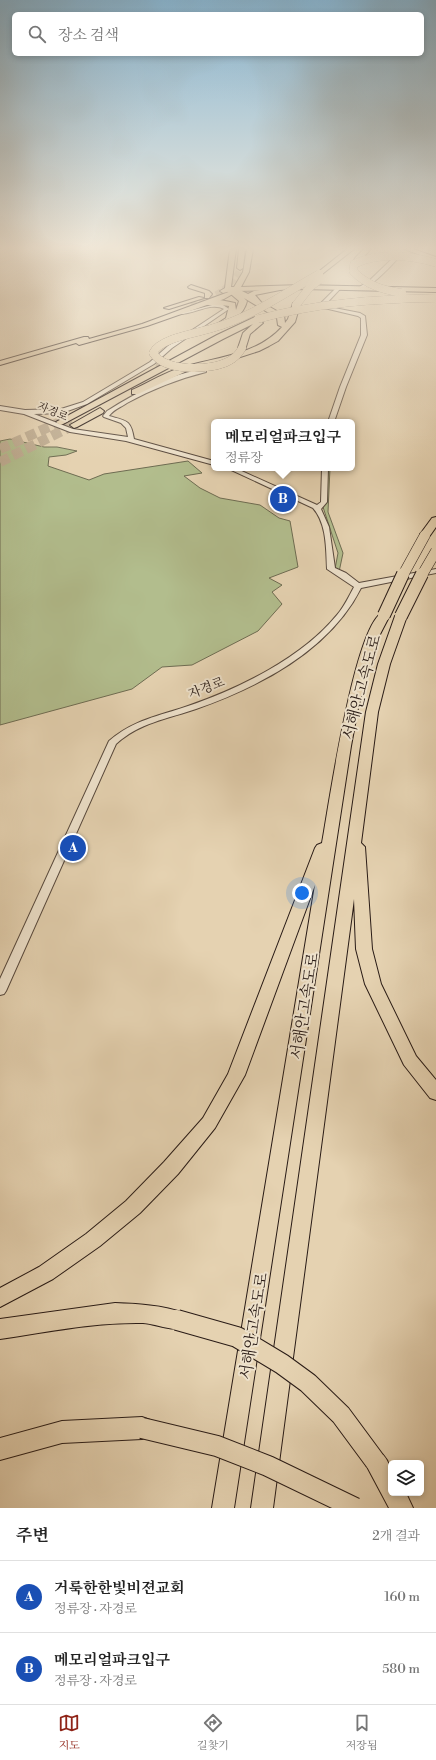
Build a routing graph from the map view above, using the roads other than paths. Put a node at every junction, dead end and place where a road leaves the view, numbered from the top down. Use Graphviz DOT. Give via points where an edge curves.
graph roads {
  1 [pos="142,319"];
  2 [pos="158,319"];
  3 [pos="211,319"];
  4 [pos="228,319"];
  5 [pos="236,319"];
  6 [pos="241,319"];
  7 [pos="267,319"];
  8 [pos="282,319"];
  9 [pos="292,319"];
  10 [pos="363,319"];
  11 [pos="260,321"];
  12 [pos="100,331"];
  13 [pos="275,339"];
  14 [pos="77,342"];
  15 [pos="194,351"];
  16 [pos="0,364"];
  17 [pos="0,368"];
  18 [pos="204,371"];
  19 [pos="117,392"];
  20 [pos="128,396"];
  21 [pos="0,408"];
  22 [pos="26,412"];
  23 [pos="332,419"];
  24 [pos="60,422"];
  25 [pos="74,425"];
  26 [pos="131,440"];
  27 [pos="211,462"];
  28 [pos="236,471"];
  29 [pos="326,471"];
  30 [pos="317,509"];
  31 [pos="436,520"];
  32 [pos="436,551"];
  33 [pos="436,571"];
  34 [pos="358,586"];
  35 [pos="356,822"];
  36 [pos="332,824"];
  37 [pos="0,990"];
  38 [pos="436,1092"];
  39 [pos="0,1298"];
  40 [pos="0,1330"];
  41 [pos="0,1449"];
  42 [pos="227,1482"];
  43 [pos="388,1485"];
  44 [pos="395,1496"];
  45 [pos="219,1508"];
  46 [pos="223,1508"];
  47 [pos="262,1508"];
  48 [pos="355,1508"];
  49 [pos="402,1508"];
  1 -- 14 [label="main road"];
  2 -- 14 [label="main road" via="97,339"];
  3 -- 22 [label="street" via="170,347 154,364 85,403 62,411"];
  4 -- 19 [label="highway"];
  5 -- 11 [label="highway, bridge" via="165,342 154,349 154,355 159,361 170,365 200,368 217,366 238,355 247,333"];
  6 -- 15 [label="highway, bridge"];
  7 -- 11 [label="highway, bridge"];
  8 -- 13 [label="highway"];
  9 -- 13 [label="highway, bridge"];
  10 -- 23 [label="street" via="364,335"];
  11 -- 15 [label="highway" via="238,328"];
  11 -- 20 [label="highway"];
  12 -- 14 [label="main road"];
  13 -- 20 [label="highway" via="244,354 184,369"];
  14 -- 16 [label="main road"];
  14 -- 17 [label="main road"];
  15 -- 19 [label="highway"];
  18 -- 26 [label="street" via="187,372 136,395 106,416 130,427"];
  19 -- 24 [label="highway"];
  20 -- 25 [label="highway"];
  21 -- 22 [label="street, 자경로"];
  22 -- 26 [label="street, 자경로" via="72,432"];
  26 -- 27 [label="street, 자경로"];
  28 -- 30 [label="street"];
  29 -- 30 [label="street" via="324,502"];
  30 -- 34 [label="street" via="324,518 331,569"];
  31 -- 36 [label="highway, 서해안고속도로, bridge" via="406,568 370,642 352,708"];
  32 -- 35 [label="highway, 서해안고속도로, bridge" via="401,616 384,664 375,697"];
  33 -- 34 [label="street"];
  34 -- 37 [label="street, 자경로" via="336,621 313,642 271,671 224,695 135,726 122,732 112,743"];
  35 -- 38 [label="highway" via="364,949 373,984 410,1060"];
  35 -- 47 [label="highway, 서해안고속도로"];
  36 -- 39 [label="highway" via="236,1075 209,1124 133,1207 94,1240 46,1273"];
  36 -- 42 [label="highway, 서해안고속도로"];
  40 -- 43 [label="highway, bridge" via="115,1313 147,1314 237,1337 308,1383 341,1415 375,1461"];
  41 -- 48 [label="highway, bridge" via="62,1432 142,1428 217,1446 268,1466"];
  42 -- 45 [label="highway"];
  42 -- 46 [label="highway, 서해안고속도로"];
  44 -- 49 [label="highway"];
}
